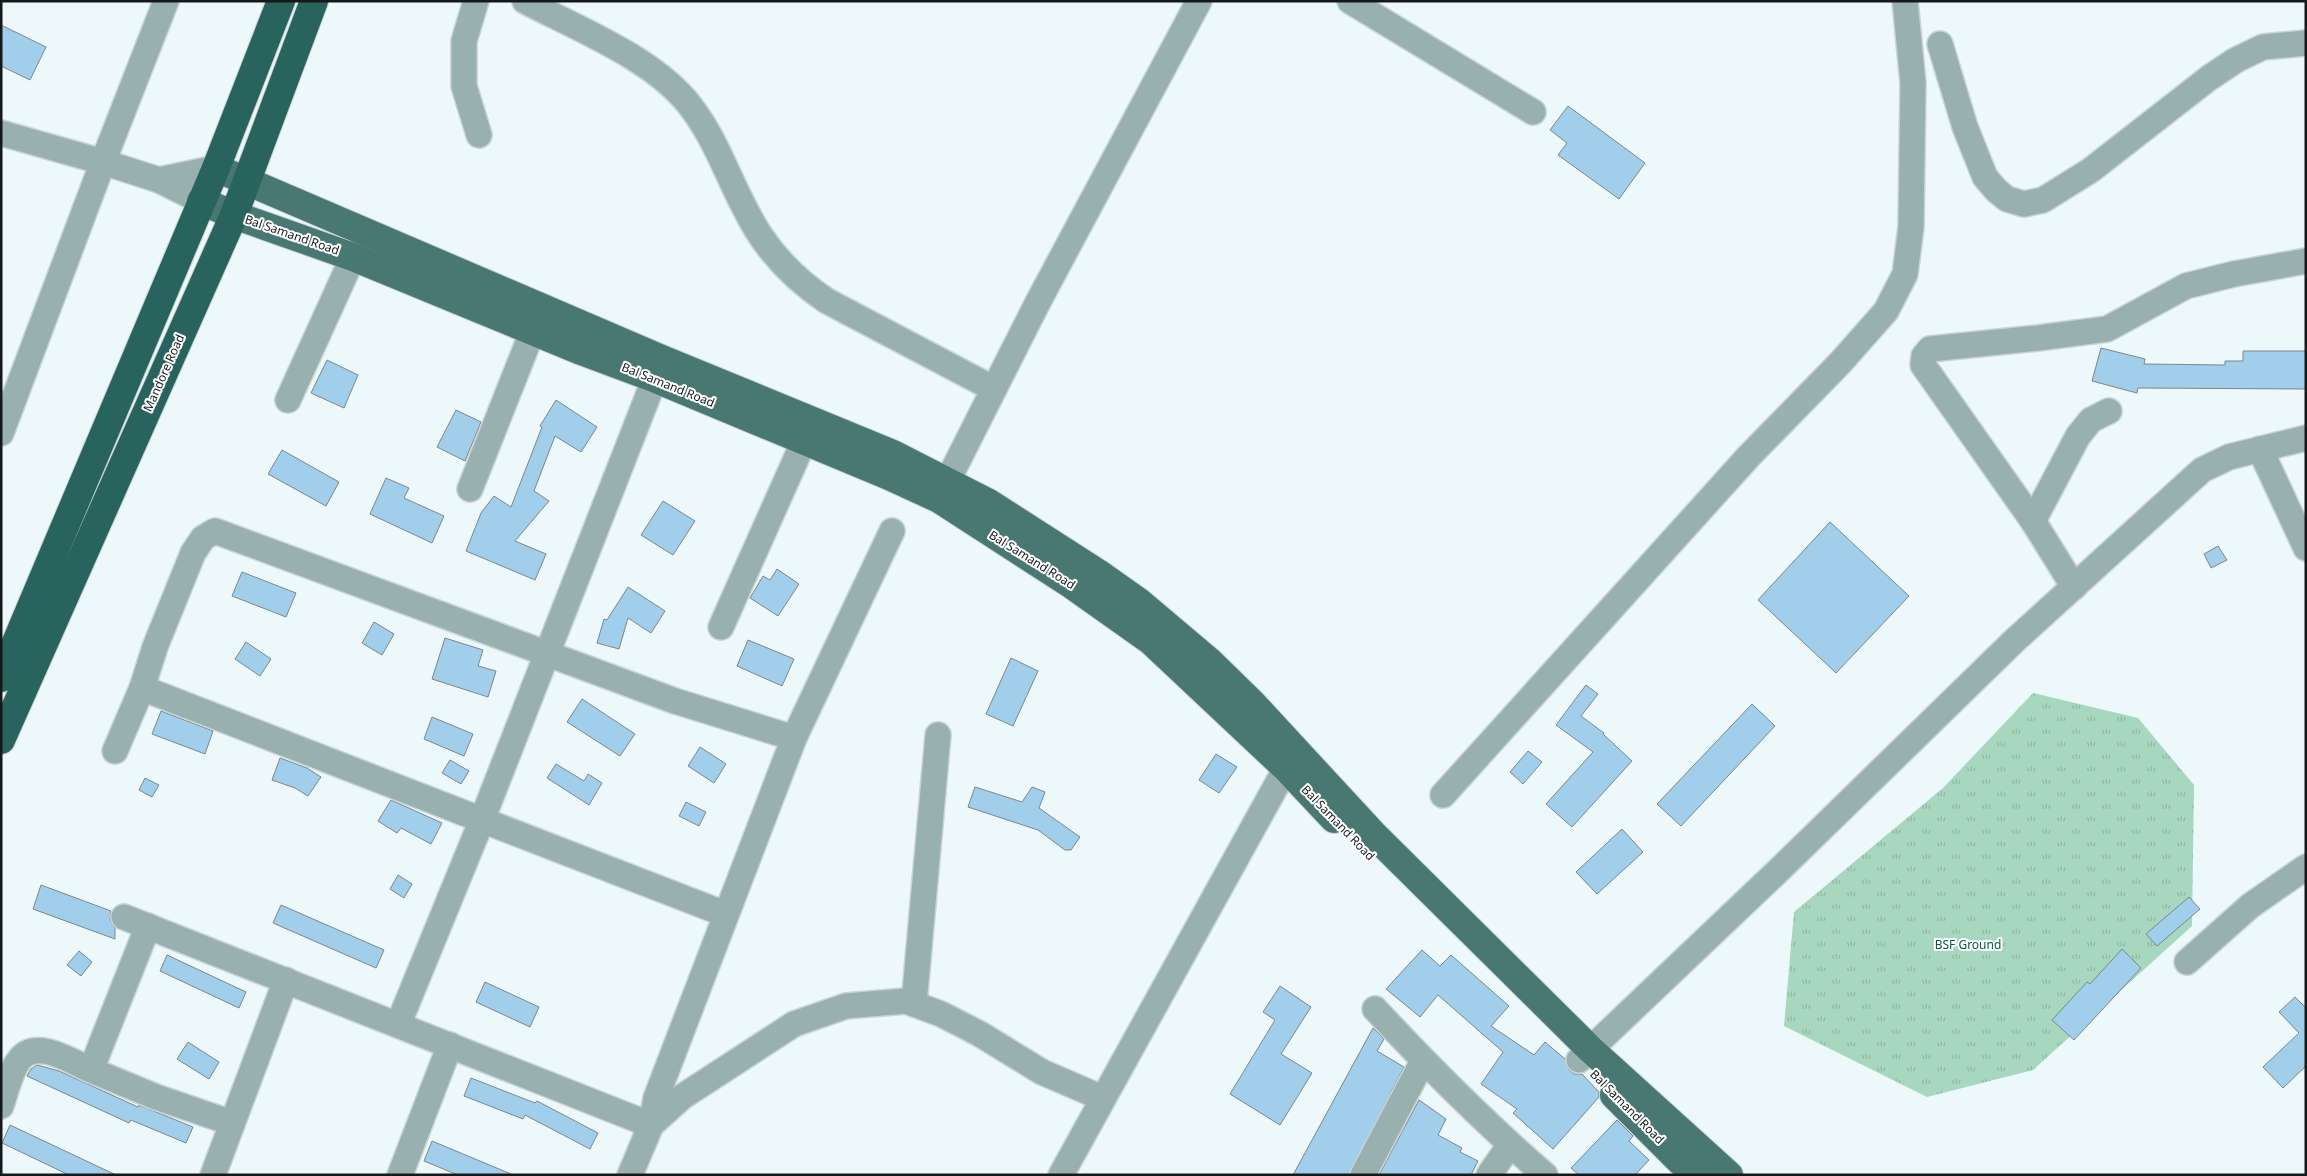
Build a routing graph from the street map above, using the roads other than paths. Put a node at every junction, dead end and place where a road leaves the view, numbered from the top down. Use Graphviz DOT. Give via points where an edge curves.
graph roads {
  1 [pos="166,1"];
  2 [pos="281,1"];
  3 [pos="314,1"];
  4 [pos="476,1"];
  5 [pos="525,1"];
  6 [pos="1199,1"];
  7 [pos="1350,1"];
  8 [pos="1905,1"];
  9 [pos="2306,43"];
  10 [pos="1940,44"];
  11 [pos="1533,112"];
  12 [pos="1,133"];
  13 [pos="479,135"];
  14 [pos="103,162"];
  15 [pos="216,168"];
  16 [pos="160,180"];
  17 [pos="247,180"];
  18 [pos="201,201"];
  19 [pos="234,215"];
  20 [pos="353,256"];
  21 [pos="2306,261"];
  22 [pos="533,330"];
  23 [pos="659,369"];
  24 [pos="994,390"];
  25 [pos="288,400"];
  26 [pos="2109,410"];
  27 [pos="1,433"];
  28 [pos="2306,438"];
  29 [pos="804,441"];
  30 [pos="2260,449"];
  31 [pos="948,480"];
  32 [pos="470,490"];
  33 [pos="2033,521"];
  34 [pos="892,531"];
  35 [pos="2306,548"];
  36 [pos="2074,587"];
  37 [pos="721,627"];
  38 [pos="548,654"];
  39 [pos="1,678"];
  40 [pos="142,688"];
  41 [pos="938,735"];
  42 [pos="794,738"];
  43 [pos="1,740"];
  44 [pos="115,751"];
  45 [pos="1286,768"];
  46 [pos="1443,795"];
  47 [pos="482,820"];
  48 [pos="2306,867"];
  49 [pos="725,914"];
  50 [pos="124,917"];
  51 [pos="148,926"];
  52 [pos="2187,962"];
  53 [pos="286,980"];
  54 [pos="914,1004"];
  55 [pos="1375,1009"];
  56 [pos="398,1025"];
  57 [pos="450,1045"];
  58 [pos="1584,1054"];
  59 [pos="1423,1061"];
  60 [pos="91,1070"];
  61 [pos="1102,1098"];
  62 [pos="1,1106"];
  63 [pos="232,1123"];
  64 [pos="651,1124"];
  65 [pos="1510,1145"];
  66 [pos="1682,1170"];
  67 [pos="213,1175"];
  68 [pos="400,1175"];
  69 [pos="630,1175"];
  70 [pos="1061,1175"];
  71 [pos="1363,1175"];
  72 [pos="1489,1175"];
  73 [pos="1545,1175"];
  74 [pos="1729,1175"];
  1 -- 14 [label="street"];
  2 -- 15 [label="highway"];
  3 -- 17 [label="highway, Mandore Road"];
  4 -- 13 [label="street" via="464,41 464,86"];
  5 -- 24 [label="street" via="639,60 690,105 706,128 759,233 776,258 802,284 827,301"];
  6 -- 24 [label="street"];
  7 -- 11 [label="street"];
  8 -- 46 [label="street" via="1913,83 1911,227 1905,274 1886,311 1749,456"];
  9 -- 10 [label="street" via="2263,47 2236,60 2091,170 2043,200 2024,204 2007,199 1985,177 1965,127"];
  12 -- 14 [label="street"];
  14 -- 16 [label="street"];
  14 -- 27 [label="street"];
  15 -- 16 [label="street"];
  15 -- 17 [label="main road, Bal Samand Road"];
  15 -- 18 [label="highway"];
  16 -- 18 [label="street"];
  17 -- 19 [label="highway, Mandore Road"];
  17 -- 23 [label="main road, Bal Samand Road"];
  18 -- 19 [label="main road, Bal Samand Road"];
  18 -- 39 [label="highway"];
  19 -- 20 [label="main road, Bal Samand Road"];
  19 -- 43 [label="highway, Mandore Road"];
  20 -- 22 [label="main road, Bal Samand Road"];
  20 -- 25 [label="street"];
  21 -- 33 [label="street" via="2186,286 2107,329 1930,349 1924,356 1923,365"];
  22 -- 23 [label="main road, Bal Samand Road" via="581,351"];
  22 -- 32 [label="street"];
  23 -- 29 [label="main road, Bal Samand Road"];
  23 -- 31 [label="main road, Bal Samand Road" via="849,435"];
  23 -- 38 [label="street"];
  24 -- 31 [label="street"];
  26 -- 33 [label="street" via="2091,420 2078,436"];
  28 -- 30 [label="street"];
  29 -- 37 [label="street"];
  29 -- 45 [label="main road, Bal Samand Road" via="939,499 1072,585 1151,641"];
  30 -- 35 [label="street"];
  30 -- 36 [label="street" via="2228,457 2202,470"];
  31 -- 58 [label="main road, Bal Samand Road" via="1098,573 1139,602 1210,662 1252,702 1374,835"];
  33 -- 36 [label="street"];
  34 -- 42 [label="street"];
  36 -- 58 [label="street"];
  38 -- 40 [label="street" via="215,531 203,538 193,553"];
  38 -- 42 [label="street" via="675,701"];
  38 -- 47 [label="street"];
  40 -- 44 [label="street"];
  40 -- 47 [label="street"];
  41 -- 54 [label="street"];
  42 -- 49 [label="street"];
  45 -- 58 [label="main road, Bal Samand Road" via="1361,848"];
  45 -- 61 [label="street"];
  47 -- 49 [label="street"];
  47 -- 56 [label="street"];
  48 -- 52 [label="street" via="2250,906"];
  49 -- 64 [label="street" via="656,1098"];
  50 -- 51 [label="street"];
  51 -- 53 [label="street"];
  51 -- 60 [label="street"];
  53 -- 56 [label="street"];
  53 -- 63 [label="street"];
  54 -- 61 [label="street" via="980,1034 1042,1072"];
  54 -- 64 [label="street" via="906,1001 846,1006 794,1024 682,1097"];
  55 -- 59 [label="street"];
  56 -- 57 [label="street"];
  57 -- 64 [label="street"];
  57 -- 68 [label="street"];
  58 -- 66 [label="main road, Bal Samand Road"];
  58 -- 74 [label="main road, Bal Samand Road"];
  59 -- 65 [label="street"];
  59 -- 71 [label="street"];
  60 -- 62 [label="street" via="46,1051 31,1051 20,1058"];
  60 -- 63 [label="street"];
  61 -- 70 [label="street"];
  63 -- 67 [label="street"];
  64 -- 69 [label="street"];
  65 -- 72 [label="street"];
  65 -- 73 [label="street"];
}
